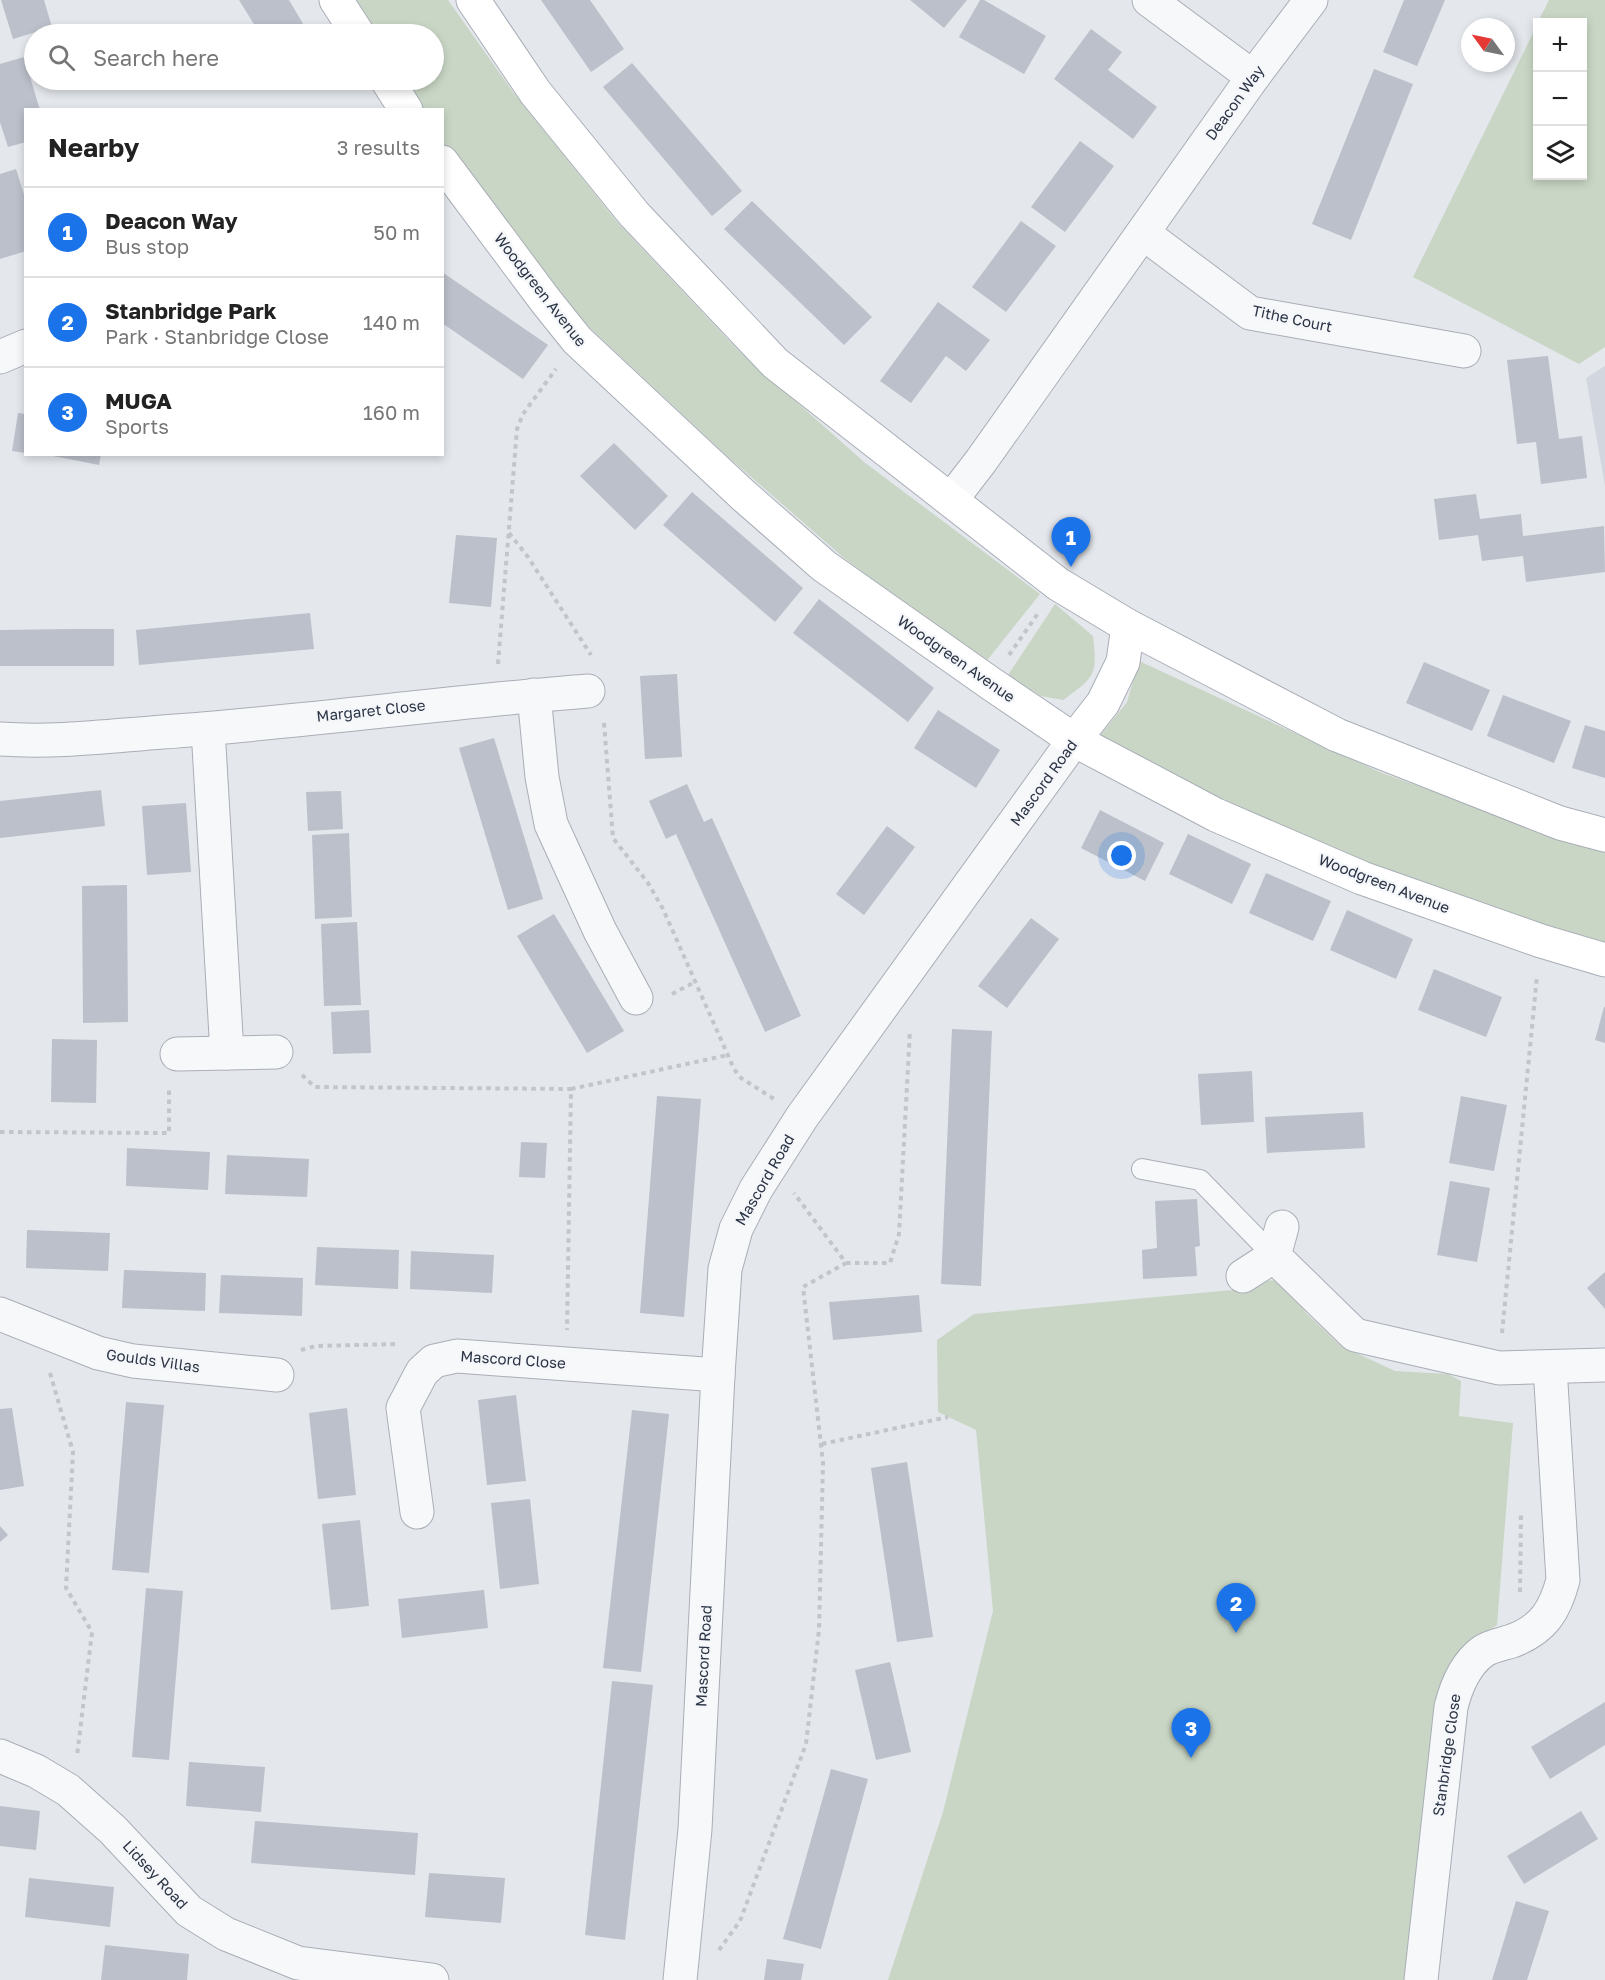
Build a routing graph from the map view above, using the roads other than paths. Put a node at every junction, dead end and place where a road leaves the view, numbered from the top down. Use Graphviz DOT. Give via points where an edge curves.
graph roads {
  1 [pos="336,0"];
  2 [pos="473,0"];
  3 [pos="1149,0"];
  4 [pos="1311,0"];
  5 [pos="352,24"];
  6 [pos="1253,77"];
  7 [pos="393,90"];
  8 [pos="405,108"];
  9 [pos="444,165"];
  10 [pos="1143,233"];
  11 [pos="24,347"];
  12 [pos="1464,351"];
  13 [pos="0,357"];
  14 [pos="951,500"];
  15 [pos="1128,626"];
  16 [pos="595,688"];
  17 [pos="534,695"];
  18 [pos="208,729"];
  19 [pos="0,739"];
  20 [pos="1074,740"];
  21 [pos="1605,835"];
  22 [pos="1605,960"];
  23 [pos="636,998"];
  24 [pos="276,1052"];
  25 [pos="227,1053"];
  26 [pos="177,1054"];
  27 [pos="1142,1169"];
  28 [pos="1278,1241"];
  29 [pos="1243,1276"];
  30 [pos="0,1314"];
  31 [pos="1605,1365"];
  32 [pos="1550,1366"];
  33 [pos="277,1375"];
  34 [pos="718,1375"];
  35 [pos="417,1512"];
  36 [pos="0,1756"];
  37 [pos="297,1972"];
  38 [pos="432,1980"];
  39 [pos="680,1980"];
  40 [pos="1421,1980"];
  1 -- 5 [label="street"];
  2 -- 14 [label="street" via="535,92 634,214 775,363"];
  3 -- 6 [label="street"];
  4 -- 6 [label="street, Deacon Way"];
  6 -- 10 [label="street, Deacon Way"];
  7 -- 8 [label="street"];
  9 -- 20 [label="street, Woodgreen Avenue" via="576,340 743,495 824,566"];
  10 -- 12 [label="street, Tithe Court" via="1250,313"];
  10 -- 14 [label="street, Deacon Way"];
  11 -- 13 [label="street"];
  14 -- 15 [label="street" via="1058,584"];
  15 -- 20 [label="street, Mascord Road" via="1123,662 1103,703"];
  15 -- 21 [label="street" via="1337,735 1560,823"];
  16 -- 17 [label="street, Margaret Close"];
  17 -- 18 [label="street, Margaret Close"];
  17 -- 23 [label="street" via="551,824"];
  18 -- 19 [label="street, Margaret Close" via="30,741"];
  18 -- 25 [label="street"];
  20 -- 22 [label="street, Woodgreen Avenue" via="1216,815 1362,878"];
  20 -- 34 [label="street, Mascord Road" via="802,1117 756,1189 736,1229 725,1269"];
  24 -- 25 [label="street"];
  25 -- 26 [label="street"];
  27 -- 28 [label="lane" via="1200,1180"];
  28 -- 29 [label="street"];
  28 -- 32 [label="street" via="1354,1335 1498,1368"];
  30 -- 33 [label="street, Goulds Villas" via="98,1353 133,1362"];
  31 -- 32 [label="street"];
  32 -- 40 [label="street, Stanbridge Close" via="1563,1580 1557,1603 1545,1620 1519,1638 1483,1651 1456,1688"];
  34 -- 35 [label="street, Mascord Close" via="457,1356 434,1361 422,1372 403,1408"];
  34 -- 39 [label="street, Mascord Road" via="695,1829"];
  36 -- 37 [label="street, Lidsey Road" via="73,1795 113,1830 189,1911"];
  37 -- 38 [label="street, Lidsey Road"];
}
